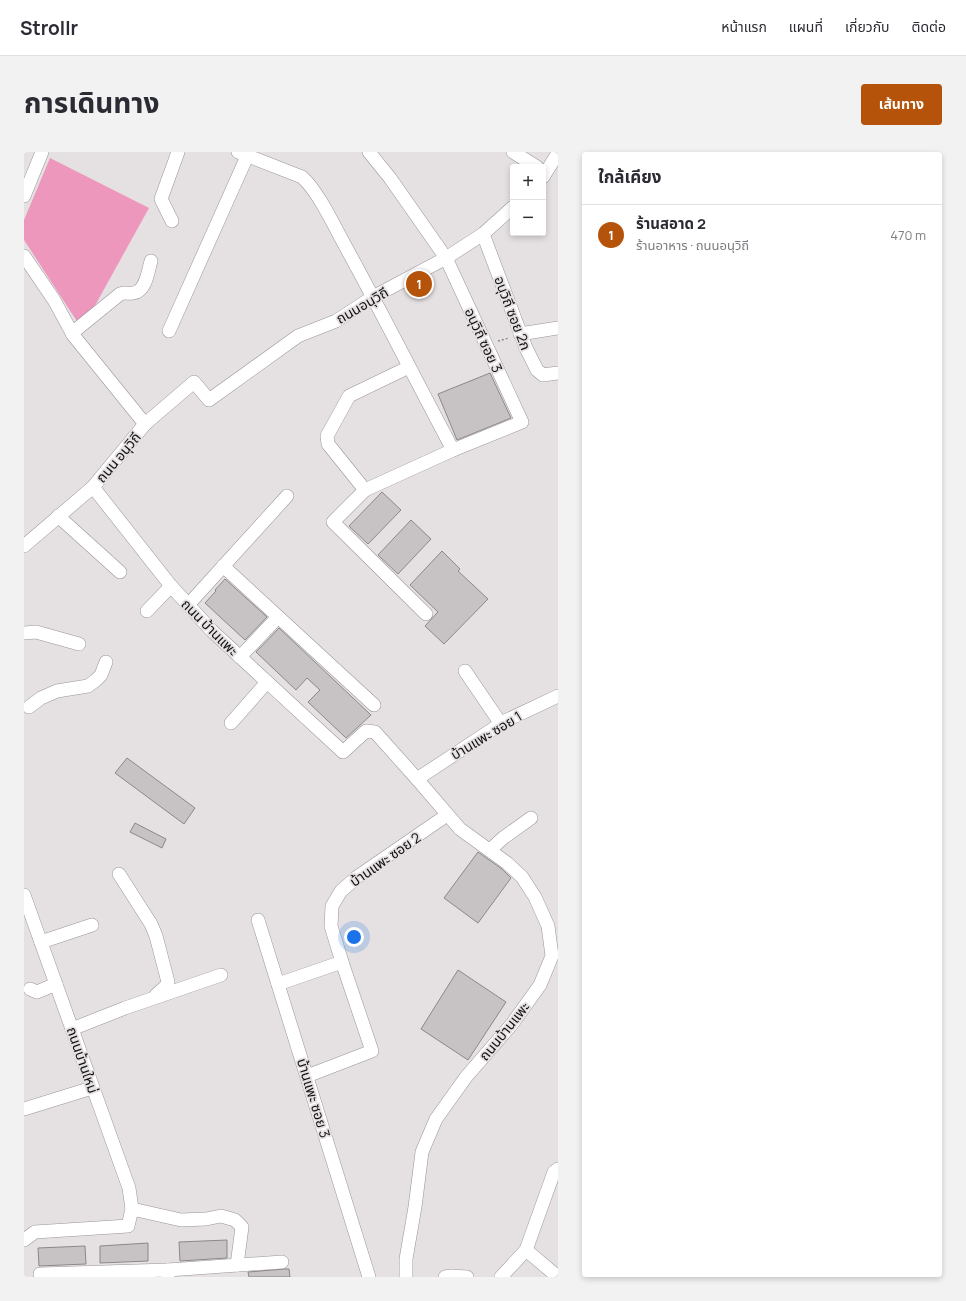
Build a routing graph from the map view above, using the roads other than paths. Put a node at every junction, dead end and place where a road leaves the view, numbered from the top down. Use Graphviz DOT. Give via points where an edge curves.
graph roads {
  1 [pos="42,152"];
  2 [pos="178,152"];
  3 [pos="370,152"];
  4 [pos="513,152"];
  5 [pos="245,153"];
  6 [pos="558,153"];
  7 [pos="530,164"];
  8 [pos="546,167"];
  9 [pos="24,196"];
  10 [pos="510,210"];
  11 [pos="172,221"];
  12 [pos="483,234"];
  13 [pos="24,256"];
  14 [pos="446,258"];
  15 [pos="151,260"];
  16 [pos="373,298"];
  17 [pos="558,328"];
  18 [pos="169,331"];
  19 [pos="72,333"];
  20 [pos="520,334"];
  21 [pos="409,367"];
  22 [pos="558,373"];
  23 [pos="209,400"];
  24 [pos="145,424"];
  25 [pos="453,450"];
  26 [pos="93,487"];
  27 [pos="365,490"];
  28 [pos="287,496"];
  29 [pos="58,516"];
  30 [pos="24,546"];
  31 [pos="223,566"];
  32 [pos="120,572"];
  33 [pos="171,586"];
  34 [pos="188,605"];
  35 [pos="147,611"];
  36 [pos="426,614"];
  37 [pos="278,617"];
  38 [pos="24,633"];
  39 [pos="79,644"];
  40 [pos="240,657"];
  41 [pos="106,662"];
  42 [pos="464,671"];
  43 [pos="267,682"];
  44 [pos="558,696"];
  45 [pos="374,705"];
  46 [pos="26,709"];
  47 [pos="231,723"];
  48 [pos="501,724"];
  49 [pos="343,752"];
  50 [pos="417,779"];
  51 [pos="448,815"];
  52 [pos="531,818"];
  53 [pos="490,850"];
  54 [pos="119,874"];
  55 [pos="24,895"];
  56 [pos="258,920"];
  57 [pos="92,925"];
  58 [pos="41,942"];
  59 [pos="342,962"];
  60 [pos="221,975"];
  61 [pos="56,984"];
  62 [pos="278,984"];
  63 [pos="30,989"];
  64 [pos="156,997"];
  65 [pos="72,1029"];
  66 [pos="307,1076"];
  67 [pos="92,1088"];
  68 [pos="24,1109"];
  69 [pos="558,1170"];
  70 [pos="132,1210"];
  71 [pos="24,1240"];
  72 [pos="526,1250"];
  73 [pos="282,1262"];
  74 [pos="233,1269"];
  75 [pos="40,1274"];
  76 [pos="168,1274"];
  77 [pos="369,1277"];
  78 [pos="406,1277"];
  79 [pos="445,1277"];
  80 [pos="467,1277"];
  81 [pos="501,1277"];
  82 [pos="558,1277"];
  1 -- 9 [label="street"];
  2 -- 11 [label="street" via="161,199"];
  3 -- 14 [label="street, อนุวิถี ซอย 3"];
  4 -- 7 [label="street"];
  5 -- 16 [label="street" via="302,177 308,182"];
  5 -- 18 [label="street"];
  6 -- 8 [label="street"];
  10 -- 12 [label="street, ถนนอนุวิถี"];
  12 -- 14 [label="street, ถนนอนุวิถี"];
  12 -- 20 [label="street, อนุวิถี ซอย 2ก"];
  13 -- 19 [label="street" via="54,300"];
  14 -- 16 [label="street, ถนนอนุวิถี"];
  14 -- 25 [label="street, อนุวิถี ซอย 3" via="522,422"];
  15 -- 19 [label="street" via="144,284 138,291 120,294"];
  16 -- 21 [label="street"];
  16 -- 23 [label="street, ถนนอนุวิถี" via="336,321 298,336"];
  17 -- 20 [label="street"];
  19 -- 24 [label="street"];
  20 -- 22 [label="street, อนุวิถี ซอย 2ก" via="537,370 543,375"];
  21 -- 25 [label="street"];
  21 -- 27 [label="street" via="349,396 327,436 328,444"];
  23 -- 24 [label="street, ถนน อนุวิถี" via="194,382"];
  24 -- 26 [label="street, ถนน อนุวิถี"];
  25 -- 27 [label="street"];
  26 -- 29 [label="street, ถนน อนุวิถี"];
  26 -- 33 [label="street, ถนน บ้านแพะ"];
  27 -- 36 [label="street" via="333,522"];
  28 -- 31 [label="street"];
  29 -- 30 [label="street, ถนน อนุวิถี"];
  29 -- 32 [label="street"];
  31 -- 34 [label="street"];
  31 -- 37 [label="street"];
  33 -- 34 [label="street, ถนน บ้านแพะ"];
  33 -- 35 [label="street"];
  34 -- 40 [label="street, ถนน บ้านแพะ"];
  37 -- 40 [label="street"];
  37 -- 45 [label="street"];
  38 -- 39 [label="street" via="36,632"];
  40 -- 43 [label="street, ถนน บ้านแพะ"];
  41 -- 46 [label="street" via="101,675 88,686 57,691"];
  42 -- 48 [label="street"];
  43 -- 47 [label="street"];
  43 -- 49 [label="street, ถนน บ้านแพะ"];
  44 -- 48 [label="street, บ้านแพะ ซอย 1"];
  48 -- 50 [label="street, บ้านแพะ ซอย 1"];
  49 -- 50 [label="street, ถนนบ้านแพะ" via="366,731 375,732"];
  50 -- 51 [label="street, ถนนบ้านแพะ"];
  51 -- 53 [label="street, ถนนบ้านแพะ" via="460,829"];
  51 -- 59 [label="street, บ้านแพะ ซอย 2" via="357,877 341,891 332,906 331,926"];
  52 -- 53 [label="street"];
  53 -- 78 [label="street, ถนนบ้านแพะ" via="522,877 535,897 548,926 552,956 540,985 512,1024 466,1077 436,1119 422,1152 406,1259"];
  54 -- 64 [label="street" via="149,920 156,936 168,982"];
  55 -- 58 [label="street, ถนนบ้านใหม่"];
  56 -- 62 [label="street, บ้านแพะ ซอย 3"];
  57 -- 58 [label="street"];
  58 -- 61 [label="street, ถนนบ้านใหม่"];
  59 -- 62 [label="street"];
  59 -- 66 [label="street, บ้านแพะ ซอย 2" via="372,1051"];
  60 -- 64 [label="street"];
  61 -- 63 [label="street" via="37,992"];
  61 -- 65 [label="street, ถนนบ้านใหม่"];
  62 -- 66 [label="street, บ้านแพะ ซอย 3"];
  64 -- 65 [label="street"];
  65 -- 67 [label="street, ถนนบ้านใหม่"];
  66 -- 77 [label="street, บ้านแพะ ซอย 3"];
  67 -- 68 [label="street"];
  67 -- 70 [label="street, ถนนบ้านใหม่" via="128,1188"];
  69 -- 72 [label="street" via="554,1172"];
  70 -- 71 [label="street, ถนนบ้านใหม่" via="128,1226 35,1232"];
  70 -- 74 [label="street" via="181,1220 221,1216 235,1220 242,1227"];
  72 -- 81 [label="street"];
  72 -- 82 [label="street"];
  73 -- 74 [label="street"];
  74 -- 76 [label="street"];
  75 -- 76 [label="street"];
  79 -- 80 [label="street"];
}
